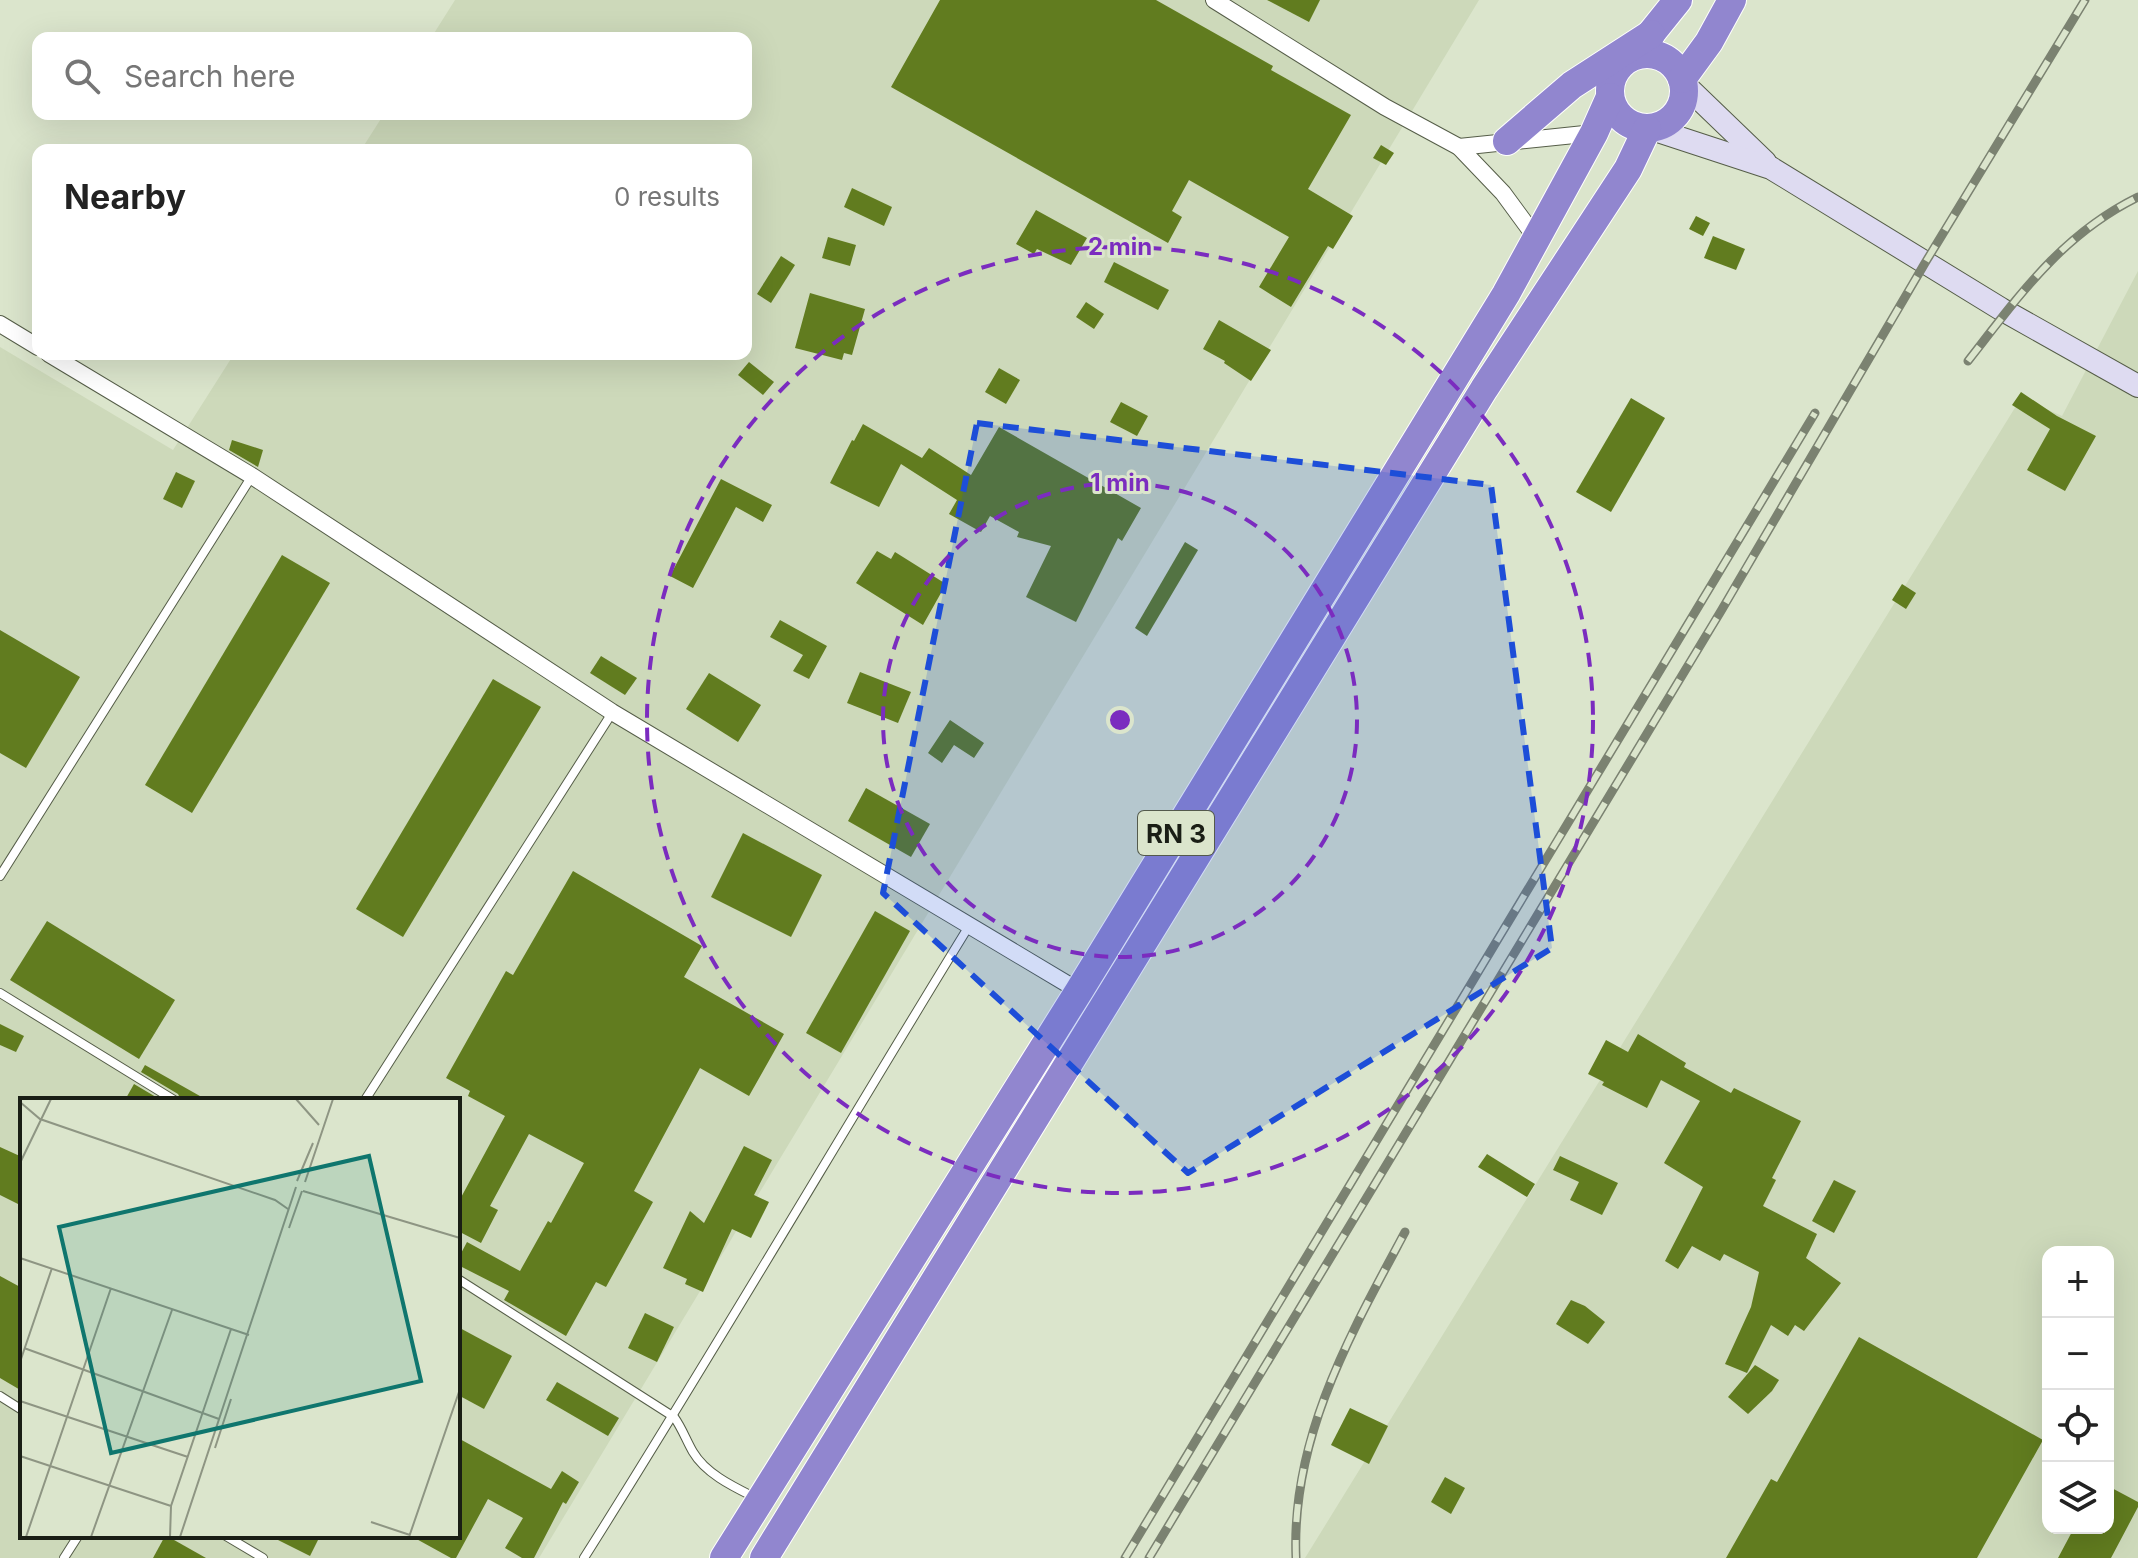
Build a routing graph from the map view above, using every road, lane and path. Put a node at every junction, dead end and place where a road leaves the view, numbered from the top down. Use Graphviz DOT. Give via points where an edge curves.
graph roads {
  1 [pos="1214,0"];
  2 [pos="1678,0"];
  3 [pos="1732,0"];
  4 [pos="1651,34"];
  5 [pos="1631,58"];
  6 [pos="1683,82"];
  7 [pos="1610,97"];
  8 [pos="1649,129"];
  9 [pos="1594,133"];
  10 [pos="1507,141"];
  11 [pos="1459,147"];
  12 [pos="1771,168"];
  13 [pos="1536,238"];
  14 [pos="0,324"];
  15 [pos="32,343"];
  16 [pos="59,360"];
  17 [pos="2138,386"];
  18 [pos="252,476"];
  19 [pos="612,712"];
  20 [pos="0,876"];
  21 [pos="969,926"];
  22 [pos="1079,991"];
  23 [pos="0,993"];
  24 [pos="171,1098"];
  25 [pos="366,1098"];
  26 [pos="460,1280"];
  27 [pos="0,1396"];
  28 [pos="20,1409"];
  29 [pos="674,1417"];
  30 [pos="760,1500"];
  31 [pos="77,1538"];
  32 [pos="229,1538"];
  33 [pos="64,1558"];
  34 [pos="263,1558"];
  35 [pos="584,1558"];
  36 [pos="724,1558"];
  37 [pos="764,1558"];
  1 -- 11 [label="street"];
  2 -- 4 [label="highway"];
  3 -- 6 [label="highway"];
  4 -- 5 [label="highway"];
  4 -- 10 [label="highway" via="1572,85"];
  5 -- 6 [label="highway" via="1643,54 1666,59"];
  5 -- 7 [label="highway" via="1614,74"];
  6 -- 8 [label="highway" via="1678,113"];
  6 -- 12 [label="street"];
  7 -- 8 [label="highway" via="1627,123"];
  7 -- 9 [label="highway, RN 3"];
  8 -- 12 [label="street"];
  8 -- 37 [label="highway, RN 3"];
  9 -- 10 [label="street"];
  9 -- 13 [label="highway, RN 3"];
  10 -- 11 [label="street"];
  11 -- 13 [label="street"];
  12 -- 17 [label="street"];
  13 -- 22 [label="highway, RN 3"];
  14 -- 15 [label="street"];
  16 -- 18 [label="street"];
  18 -- 19 [label="street"];
  18 -- 20 [label="lane"];
  19 -- 21 [label="street"];
  19 -- 25 [label="lane"];
  21 -- 22 [label="street"];
  21 -- 29 [label="lane"];
  22 -- 30 [label="highway, RN 3"];
  23 -- 24 [label="lane"];
  26 -- 29 [label="lane"];
  27 -- 28 [label="lane"];
  29 -- 30 [label="lane" via="694,1454 711,1471"];
  29 -- 35 [label="lane"];
  30 -- 36 [label="highway, RN 3"];
  31 -- 33 [label="lane"];
  32 -- 34 [label="lane"];
}
